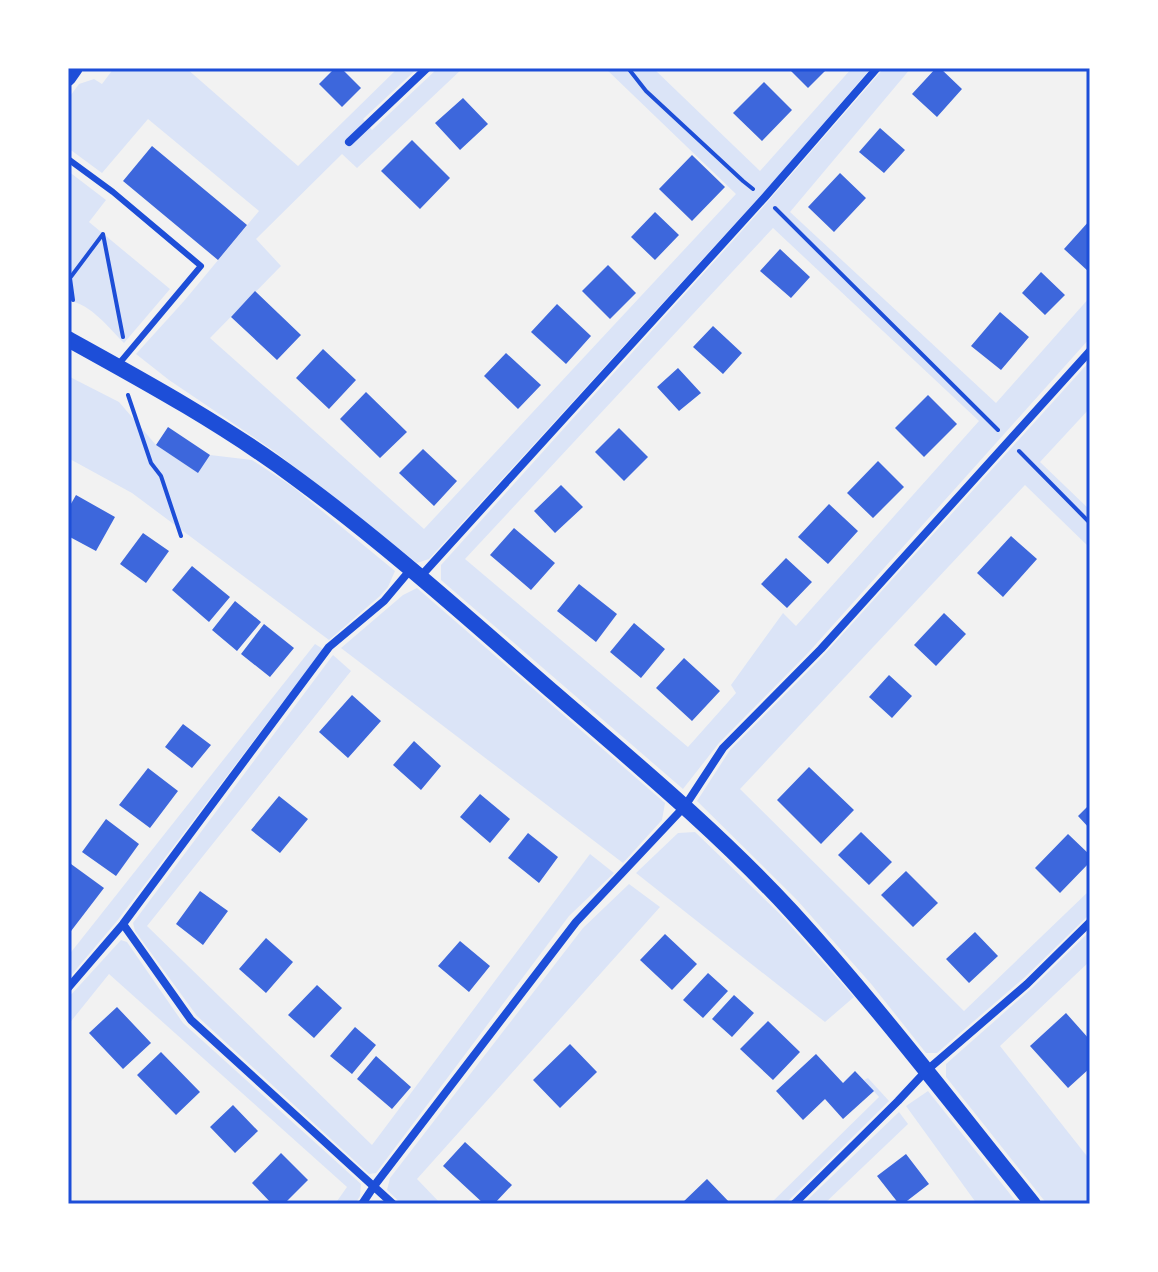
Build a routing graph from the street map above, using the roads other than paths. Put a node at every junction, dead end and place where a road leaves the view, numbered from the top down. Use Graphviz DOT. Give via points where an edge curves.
graph roads {
  1 [pos="75,68"];
  2 [pos="427,68"];
  3 [pos="877,68"];
  4 [pos="68,78"];
  5 [pos="349,142"];
  6 [pos="68,159"];
  7 [pos="68,339"];
  8 [pos="1090,351"];
  9 [pos="117,366"];
  10 [pos="416,573"];
  11 [pos="685,806"];
  12 [pos="1090,922"];
  13 [pos="123,924"];
  14 [pos="68,988"];
  15 [pos="926,1071"];
  16 [pos="374,1186"];
  17 [pos="362,1204"];
  18 [pos="393,1204"];
  19 [pos="794,1204"];
  20 [pos="1033,1204"];
  1 -- 4 [label="main road"];
  2 -- 5 [label="street"];
  3 -- 10 [label="street" via="765,197"];
  6 -- 9 [label="lane" via="201,266"];
  7 -- 9 [label="main road"];
  8 -- 11 [label="street" via="821,649 723,748"];
  9 -- 10 [label="main road" via="261,453"];
  10 -- 11 [label="main road"];
  10 -- 13 [label="street" via="329,647"];
  11 -- 15 [label="main road" via="788,908"];
  11 -- 16 [label="street" via="576,922"];
  12 -- 15 [label="street"];
  13 -- 14 [label="street"];
  13 -- 16 [label="street" via="191,1020"];
  15 -- 19 [label="street"];
  15 -- 20 [label="main road"];
  16 -- 17 [label="street"];
  16 -- 18 [label="street"];
}
